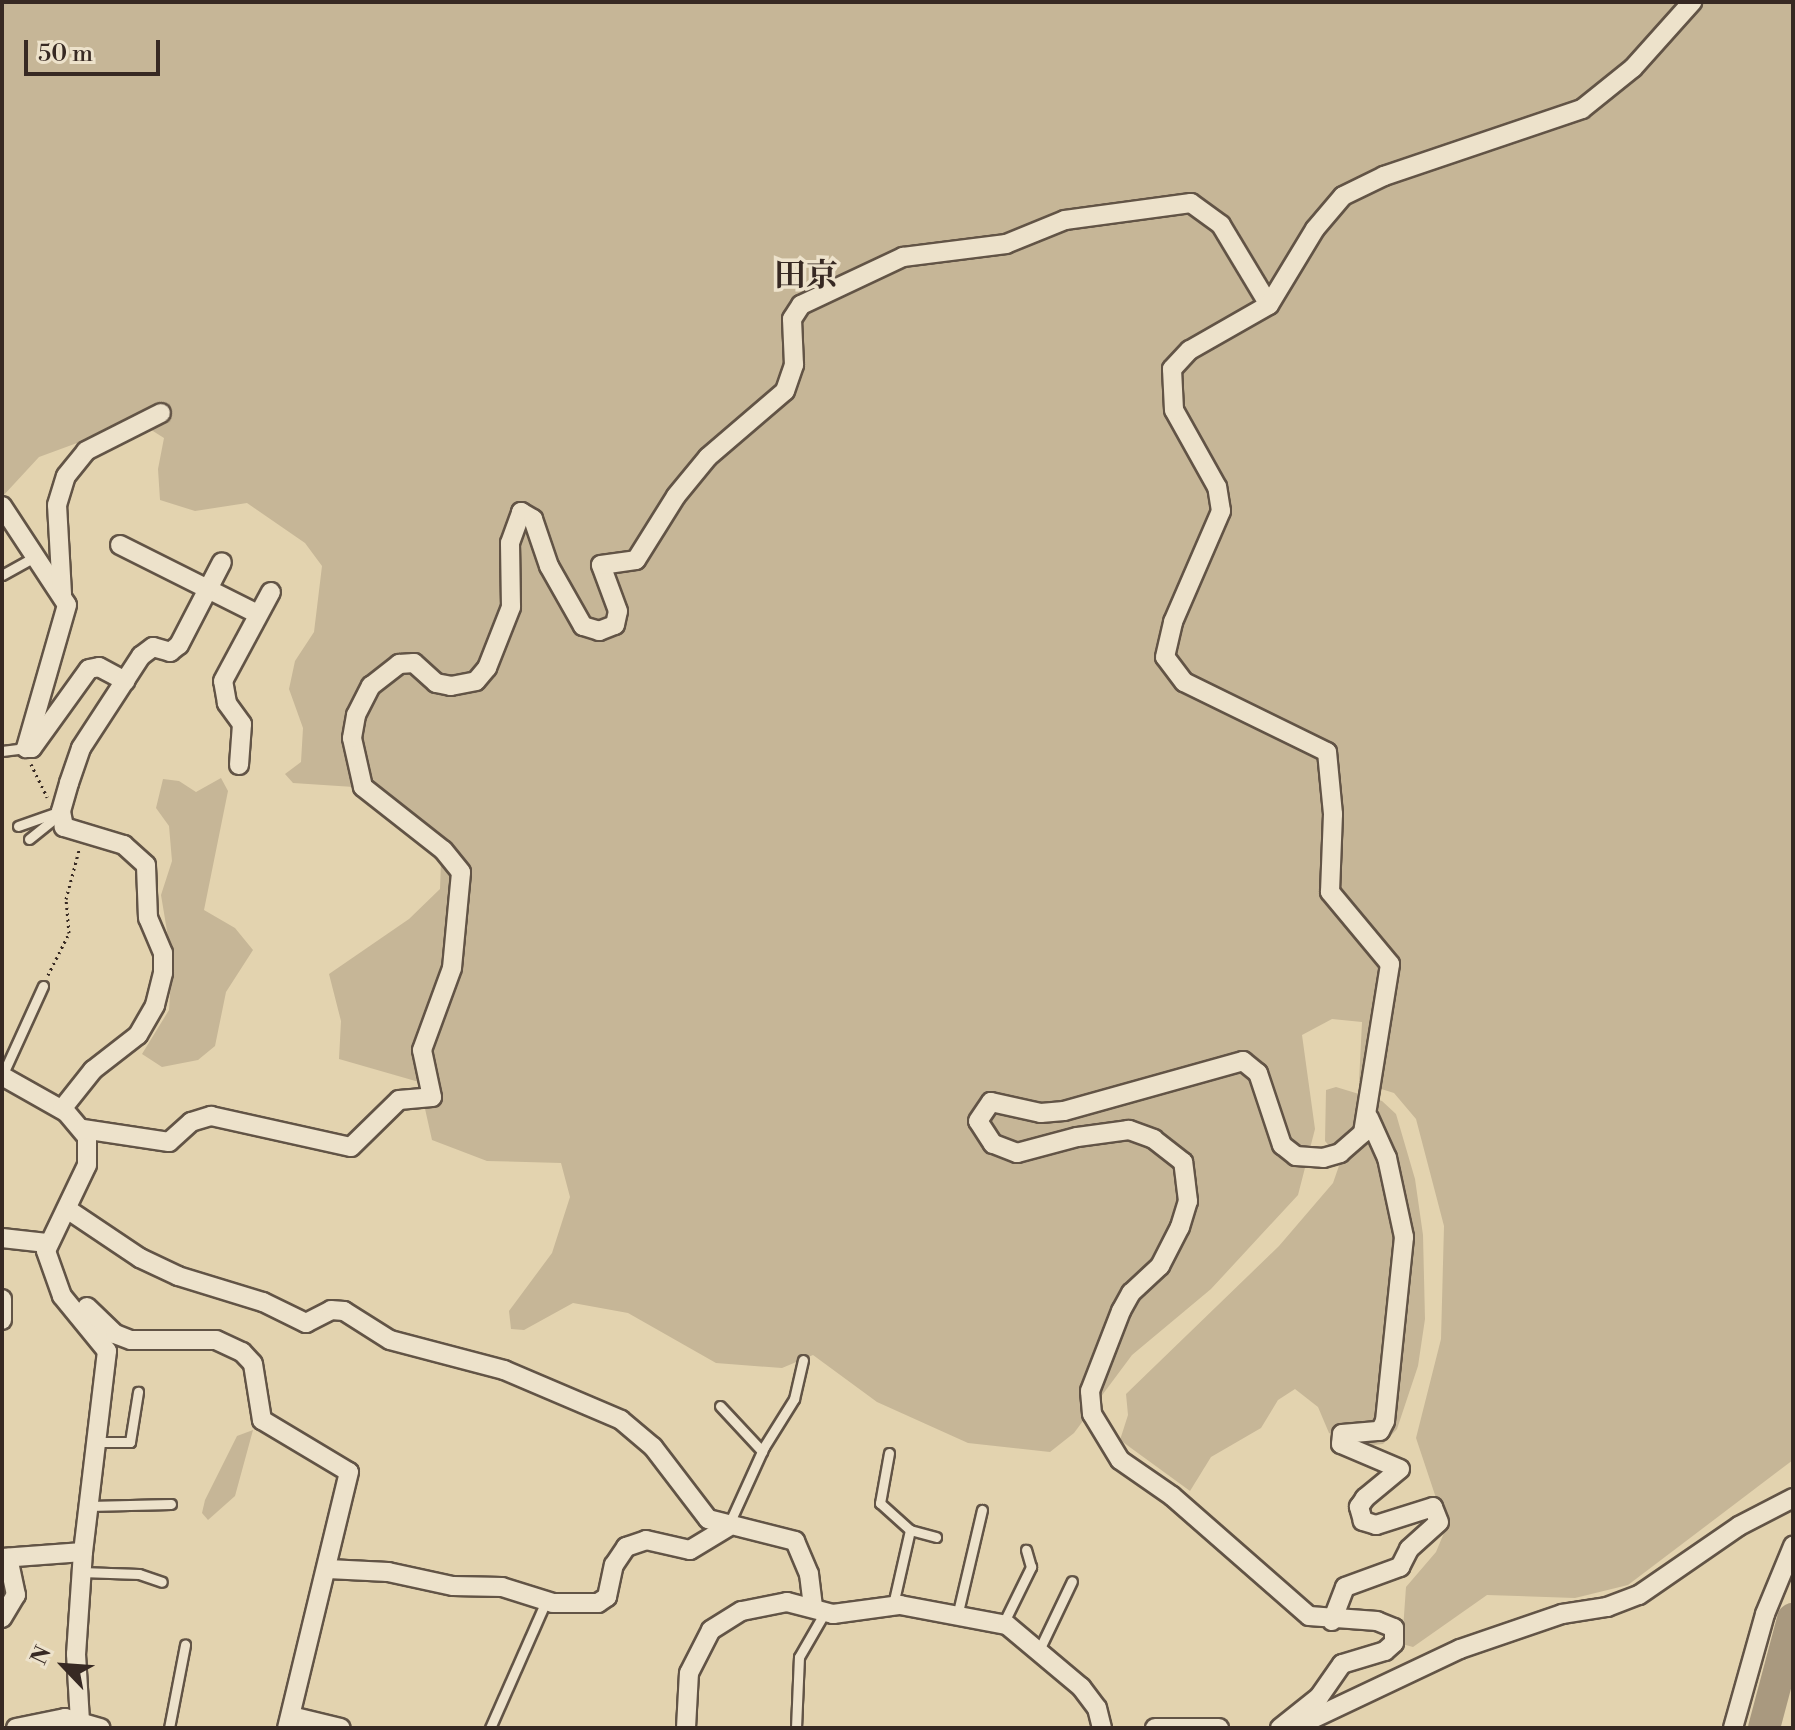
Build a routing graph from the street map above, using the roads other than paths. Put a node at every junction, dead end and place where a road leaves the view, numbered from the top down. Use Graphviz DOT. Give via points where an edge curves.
graph roads {
  1 [pos="1692,2"];
  2 [pos="1269,305"];
  3 [pos="161,413"];
  4 [pos="2,506"];
  5 [pos="120,545"];
  6 [pos="33,558"];
  7 [pos="222,562"];
  8 [pos="2,575"];
  9 [pos="208,588"];
  10 [pos="271,592"];
  11 [pos="62,594"];
  12 [pos="258,614"];
  13 [pos="125,681"];
  14 [pos="27,749"];
  15 [pos="2,751"];
  16 [pos="239,765"];
  17 [pos="57,814"];
  18 [pos="18,826"];
  19 [pos="29,839"];
  20 [pos="43,986"];
  21 [pos="2,1076"];
  22 [pos="62,1109"];
  23 [pos="1369,1118"];
  24 [pos="83,1129"];
  25 [pos="67,1209"];
  26 [pos="2,1238"];
  27 [pos="47,1243"];
  28 [pos="51,1271"];
  29 [pos="2,1299"];
  30 [pos="2,1320"];
  31 [pos="803,1360"];
  32 [pos="138,1392"];
  33 [pos="720,1406"];
  34 [pos="97,1442"];
  35 [pos="762,1451"];
  36 [pos="889,1453"];
  37 [pos="1793,1498"];
  38 [pos="171,1504"];
  39 [pos="89,1506"];
  40 [pos="982,1510"];
  41 [pos="728,1527"];
  42 [pos="910,1530"];
  43 [pos="936,1537"];
  44 [pos="1793,1546"];
  45 [pos="1026,1550"];
  46 [pos="83,1552"];
  47 [pos="5,1558"];
  48 [pos="328,1569"];
  49 [pos="81,1572"];
  50 [pos="1072,1581"];
  51 [pos="162,1582"];
  52 [pos="546,1601"];
  53 [pos="893,1605"];
  54 [pos="819,1610"];
  55 [pos="958,1612"];
  56 [pos="2,1618"];
  57 [pos="1332,1621"];
  58 [pos="1003,1624"];
  59 [pos="185,1645"];
  60 [pos="1040,1648"];
  61 [pos="80,1721"];
  62 [pos="289,1722"];
  63 [pos="16,1728"];
  64 [pos="101,1728"];
  65 [pos="169,1728"];
  66 [pos="341,1728"];
  67 [pos="490,1728"];
  68 [pos="686,1728"];
  69 [pos="796,1728"];
  70 [pos="1102,1728"];
  71 [pos="1155,1728"];
  72 [pos="1219,1728"];
  73 [pos="1280,1728"];
  74 [pos="1293,1728"];
  75 [pos="1733,1728"];
  1 -- 2 [label="street" via="1625,76 1582,109 1384,176 1343,196 1315,229"];
  2 -- 23 [label="street" via="1208,338 1172,369 1174,410 1217,487 1221,511 1173,622 1165,657 1184,682 1327,752 1333,814 1330,892 1390,964"];
  2 -- 24 [label="street" via="1221,225 1191,203 1065,220 1006,244 903,257 801,305 792,319 794,365 785,391 708,457 636,560 601,565 618,611 615,625 599,631 583,626 549,566 533,519 521,512 510,543 511,607 481,675 451,686 436,683 414,663 399,664 371,686 356,715 352,738 363,787 443,850 461,872 452,968 422,1050 432,1097 399,1100 351,1147 211,1116 191,1122 169,1142"];
  3 -- 11 [label="street" via="86,451 66,476 57,505"];
  4 -- 6 [label="street"];
  5 -- 9 [label="street"];
  6 -- 8 [label="lane"];
  6 -- 11 [label="street"];
  7 -- 9 [label="street"];
  9 -- 12 [label="street"];
  9 -- 13 [label="street" via="179,645 170,652 147,649"];
  10 -- 12 [label="street"];
  11 -- 14 [label="street" via="68,615"];
  12 -- 16 [label="street" via="223,681 227,703 242,724"];
  13 -- 14 [label="street" via="99,667 89,669"];
  13 -- 17 [label="street" via="81,748"];
  14 -- 15 [label="lane"];
  17 -- 18 [label="lane"];
  17 -- 19 [label="lane"];
  17 -- 22 [label="street" via="64,827 124,845 146,865 148,918 163,953 155,1005 138,1035 93,1070"];
  20 -- 21 [label="lane"];
  21 -- 22 [label="street"];
  22 -- 24 [label="street"];
  23 -- 57 [label="street" via="1387,1158 1404,1237 1385,1421 1380,1431 1342,1434 1341,1444 1400,1469 1365,1498 1359,1507 1363,1521 1376,1525 1433,1507 1439,1522 1409,1549 1400,1567 1345,1587"];
  23 -- 57 [label="street" via="1358,1140 1340,1153 1296,1156 1282,1145 1258,1073 1243,1061 1064,1111 1041,1113 991,1102 978,1121 993,1144 1017,1153 1129,1130 1154,1139 1183,1162 1188,1201 1180,1227 1160,1266 1131,1293 1121,1311 1090,1391 1092,1414 1120,1460 1172,1496 1309,1616"];
  24 -- 25 [label="street" via="87,1165"];
  25 -- 27 [label="street"];
  25 -- 41 [label="street" via="159,1268 263,1302 295,1320 306,1323 331,1310 344,1311 390,1340 504,1370 621,1420 653,1447 696,1508"];
  26 -- 27 [label="street"];
  27 -- 28 [label="street"];
  28 -- 34 [label="street" via="62,1296 106,1346"];
  28 -- 48 [label="street" via="115,1334 131,1340 216,1340 242,1352 253,1364 262,1420 349,1472"];
  29 -- 30 [label="street"];
  31 -- 35 [label="lane" via="794,1399"];
  32 -- 34 [label="lane" via="130,1442"];
  33 -- 35 [label="lane"];
  34 -- 39 [label="street"];
  35 -- 41 [label="lane"];
  36 -- 42 [label="lane" via="880,1503"];
  37 -- 74 [label="street" via="1739,1526 1639,1595 1562,1614 1460,1649"];
  38 -- 39 [label="lane"];
  39 -- 46 [label="street"];
  40 -- 55 [label="lane"];
  41 -- 52 [label="street" via="690,1550 646,1540 626,1547 618,1555 603,1602"];
  41 -- 54 [label="street" via="795,1541"];
  42 -- 43 [label="lane"];
  42 -- 53 [label="lane"];
  44 -- 75 [label="street" via="1765,1614"];
  45 -- 58 [label="lane" via="1031,1567"];
  46 -- 47 [label="street"];
  46 -- 49 [label="street"];
  47 -- 56 [label="street" via="16,1595"];
  48 -- 52 [label="street" via="388,1572 453,1586 502,1587"];
  48 -- 62 [label="street"];
  49 -- 51 [label="lane" via="139,1574"];
  49 -- 61 [label="street" via="76,1654"];
  50 -- 60 [label="lane"];
  52 -- 67 [label="lane"];
  53 -- 54 [label="street"];
  53 -- 55 [label="street"];
  54 -- 68 [label="street" via="764,1604 711,1630 689,1673"];
  54 -- 69 [label="lane" via="799,1657"];
  55 -- 58 [label="street"];
  57 -- 73 [label="street" via="1387,1622 1396,1634 1394,1643 1385,1651 1342,1664 1319,1697"];
  58 -- 60 [label="street"];
  59 -- 65 [label="lane"];
  60 -- 70 [label="street" via="1081,1687 1097,1708"];
  61 -- 63 [label="street" via="55,1718"];
  61 -- 64 [label="street"];
  62 -- 66 [label="street"];
  71 -- 72 [label="street"];
}
